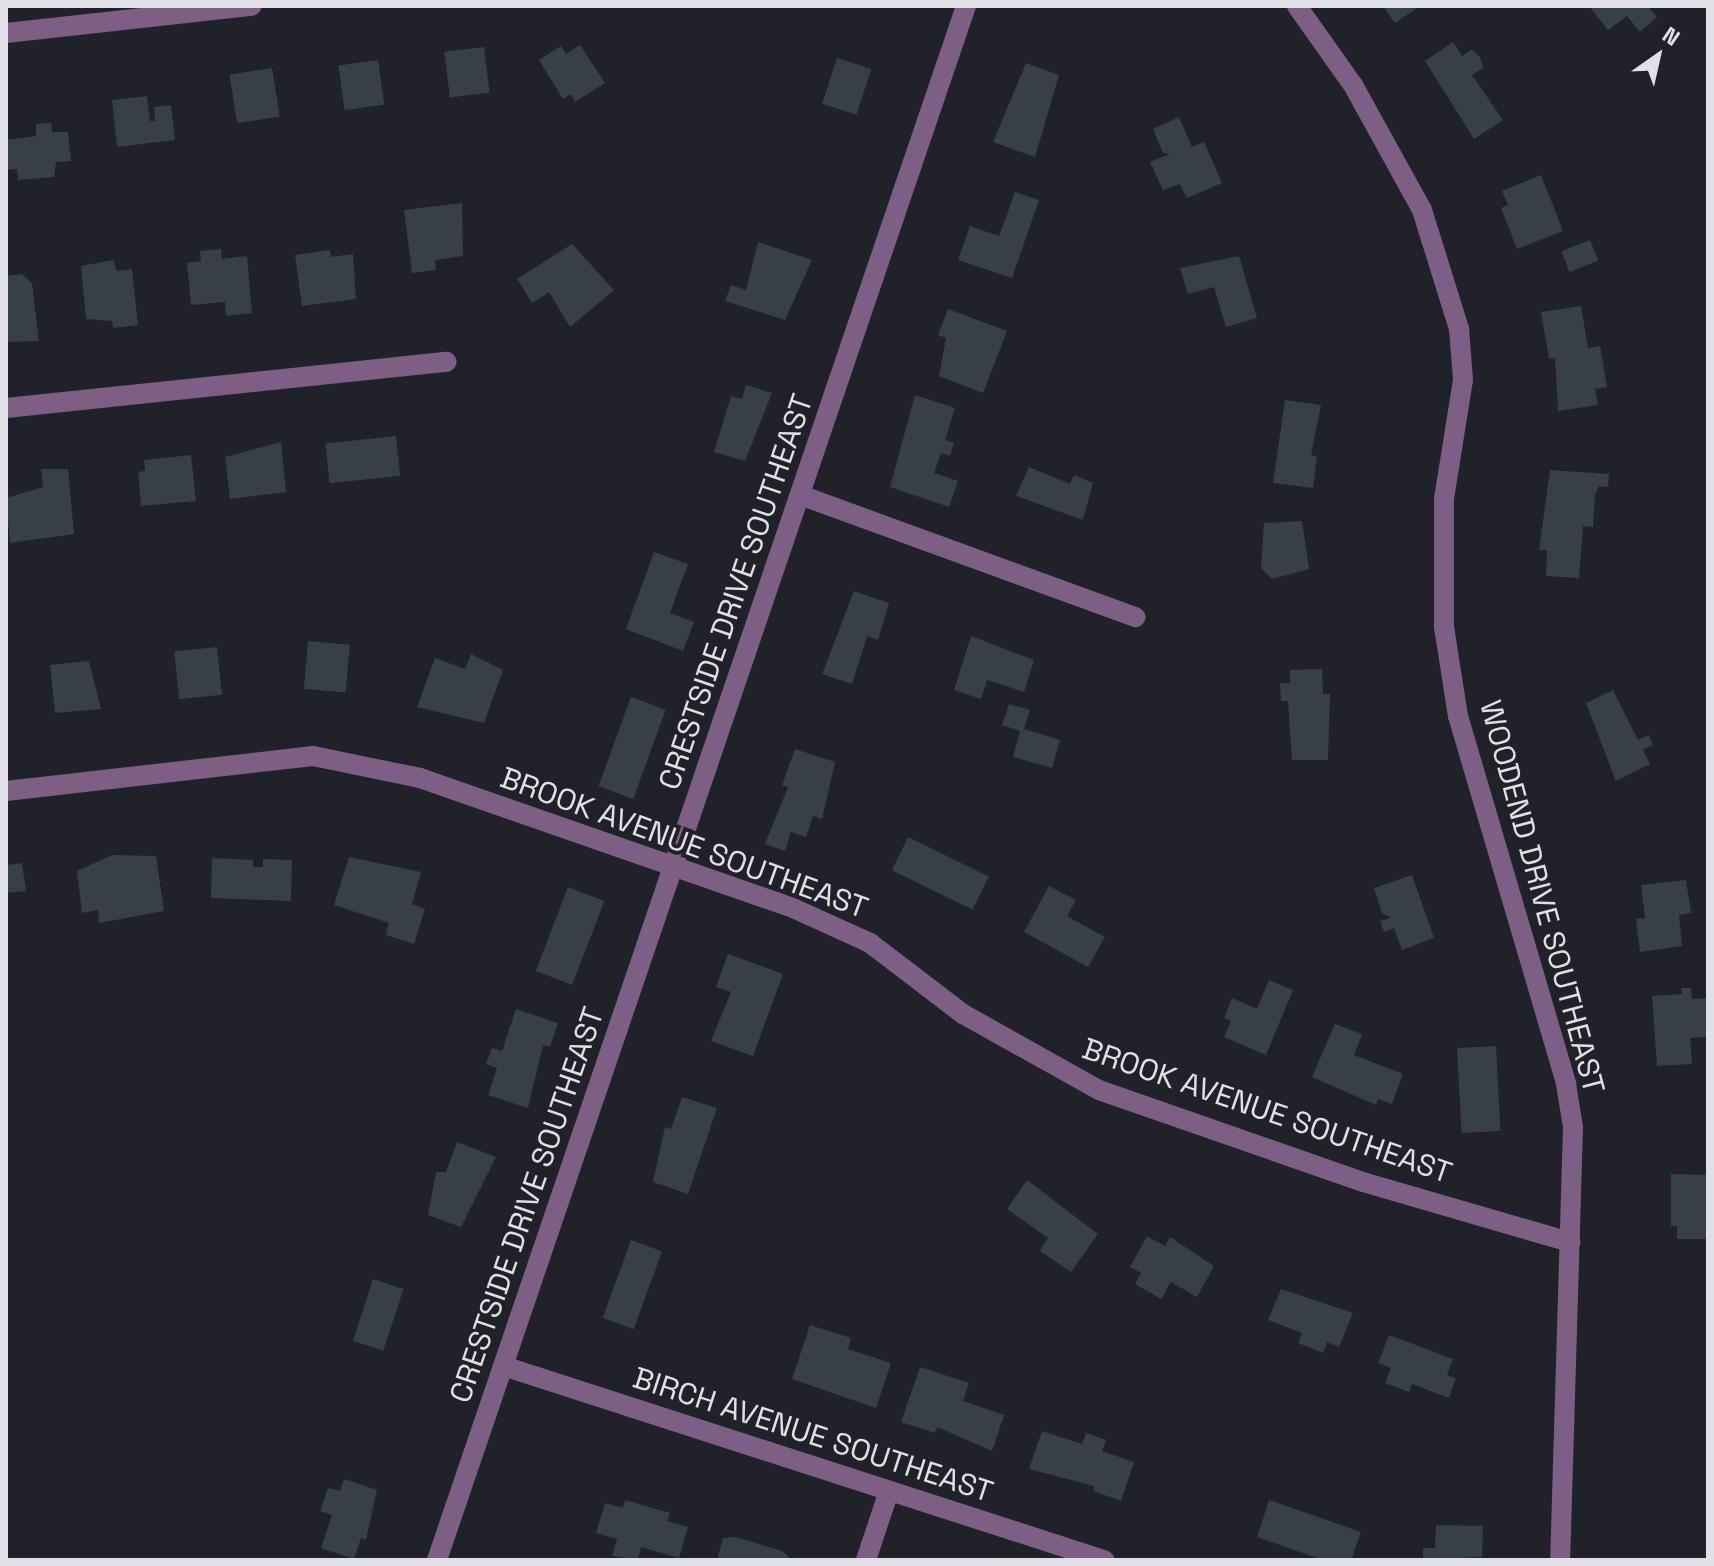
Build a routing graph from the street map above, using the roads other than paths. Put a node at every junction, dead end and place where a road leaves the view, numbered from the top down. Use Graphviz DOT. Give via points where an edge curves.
graph roads {
  1 [pos="252,6"];
  2 [pos="966,6"];
  3 [pos="1297,6"];
  4 [pos="6,33"];
  5 [pos="447,362"];
  6 [pos="6,408"];
  7 [pos="800,495"];
  8 [pos="1136,617"];
  9 [pos="6,791"];
  10 [pos="674,868"];
  11 [pos="1570,1242"];
  12 [pos="503,1366"];
  13 [pos="889,1491"];
  14 [pos="437,1560"];
  15 [pos="866,1560"];
  16 [pos="1104,1560"];
  17 [pos="1560,1560"];
  1 -- 4 [label="street"];
  2 -- 7 [label="street, CRESTSIDE DRIVE SOUTHEAST"];
  3 -- 11 [label="street, WOODEND DRIVE SOUTHEAST" via="1353,85 1422,210 1459,329 1463,380 1444,498 1444,627 1458,716 1499,870 1566,1084 1573,1127"];
  5 -- 6 [label="street"];
  7 -- 8 [label="street"];
  7 -- 10 [label="street, CRESTSIDE DRIVE SOUTHEAST"];
  9 -- 10 [label="street, BROOK AVENUE SOUTHEAST" via="313,756 420,778"];
  10 -- 11 [label="street, BROOK AVENUE SOUTHEAST" via="870,943 963,1014 1099,1090 1363,1182"];
  10 -- 12 [label="street, CRESTSIDE DRIVE SOUTHEAST"];
  11 -- 17 [label="street, WOODEND DRIVE SOUTHEAST"];
  12 -- 13 [label="street, BIRCH AVENUE SOUTHEAST"];
  12 -- 14 [label="street, CRESTSIDE DRIVE SOUTHEAST"];
  13 -- 15 [label="street"];
  13 -- 16 [label="street, BIRCH AVENUE SOUTHEAST"];
}
